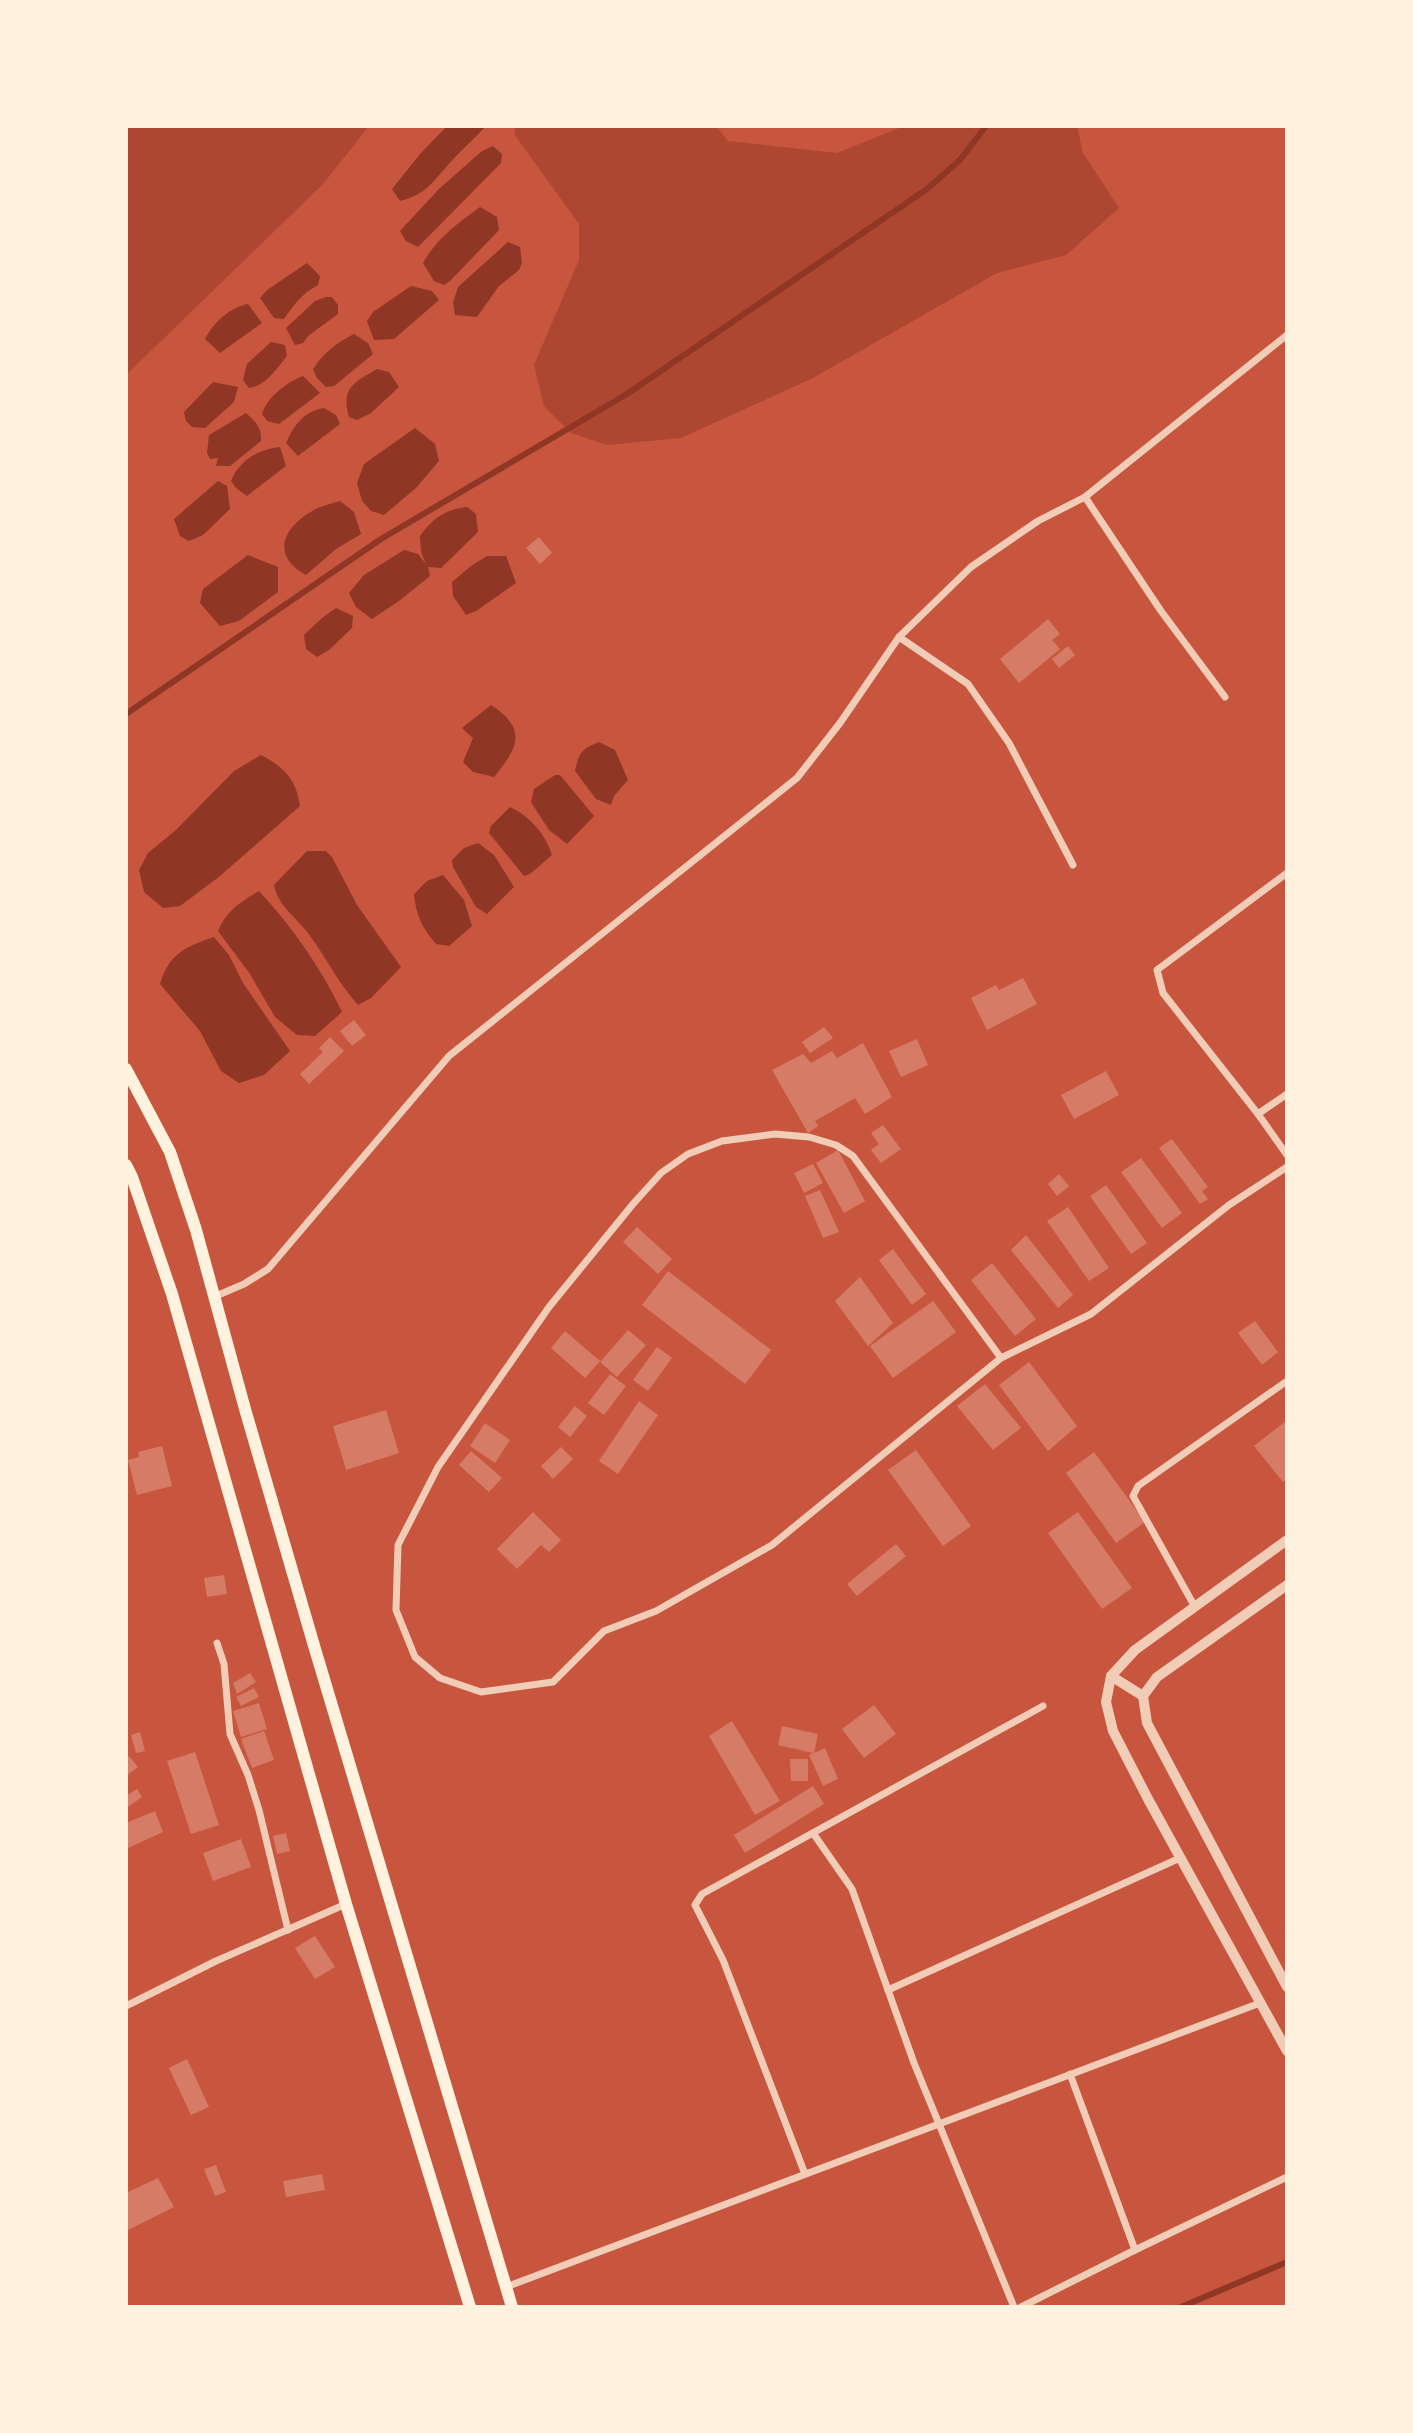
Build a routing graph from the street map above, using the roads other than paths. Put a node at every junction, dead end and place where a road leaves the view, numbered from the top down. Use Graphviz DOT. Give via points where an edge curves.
graph roads {
  1 [pos="1287,335"];
  2 [pos="1085,497"];
  3 [pos="899,637"];
  4 [pos="1224,697"];
  5 [pos="1073,865"];
  6 [pos="1287,873"];
  7 [pos="126,1069"];
  8 [pos="1287,1094"];
  9 [pos="1258,1114"];
  10 [pos="1287,1155"];
  11 [pos="126,1165"];
  12 [pos="1287,1167"];
  13 [pos="216,1296"];
  14 [pos="1001,1358"];
  15 [pos="1287,1381"];
  16 [pos="1287,1540"];
  17 [pos="1287,1585"];
  18 [pos="1195,1606"];
  19 [pos="217,1643"];
  20 [pos="1111,1676"];
  21 [pos="1143,1696"];
  22 [pos="1043,1706"];
  23 [pos="813,1833"];
  24 [pos="1180,1858"];
  25 [pos="346,1904"];
  26 [pos="288,1930"];
  27 [pos="1287,1987"];
  28 [pos="888,1990"];
  29 [pos="1260,2003"];
  30 [pos="126,2006"];
  31 [pos="1287,2051"];
  32 [pos="1070,2074"];
  33 [pos="938,2123"];
  34 [pos="805,2174"];
  35 [pos="1287,2177"];
  36 [pos="1135,2250"];
  37 [pos="506,2287"];
  38 [pos="470,2307"];
  39 [pos="512,2307"];
  40 [pos="1014,2307"];
  41 [pos="1021,2307"];
  1 -- 2 [label="street"];
  2 -- 3 [label="street" via="1038,521 971,567"];
  2 -- 4 [label="street"];
  3 -- 5 [label="street" via="968,684 1009,743"];
  3 -- 13 [label="street" via="797,778 449,1056 268,1269"];
  6 -- 9 [label="street" via="1157,970 1163,993"];
  7 -- 13 [label="main road" via="170,1152"];
  8 -- 9 [label="street"];
  9 -- 10 [label="street"];
  11 -- 25 [label="main road" via="172,1294"];
  12 -- 14 [label="street" via="1229,1205 1091,1314"];
  13 -- 37 [label="main road" via="303,1609"];
  14 -- 14 [label="street" via="772,1545 656,1611 604,1630 553,1682 481,1692 440,1678 415,1657 396,1610 398,1545 438,1467 549,1307 661,1173 688,1154 722,1140 775,1134 809,1137 853,1156"];
  15 -- 18 [label="street" via="1138,1486 1133,1496"];
  16 -- 18 [label="street"];
  17 -- 21 [label="street" via="1157,1677"];
  18 -- 20 [label="street" via="1135,1650"];
  19 -- 26 [label="street" via="224,1664 230,1734 259,1810"];
  20 -- 21 [label="street"];
  20 -- 24 [label="street" via="1106,1702 1114,1731"];
  21 -- 27 [label="street" via="1147,1723"];
  22 -- 23 [label="street"];
  23 -- 28 [label="street" via="852,1889"];
  23 -- 34 [label="street" via="702,1894 695,1905 723,1960"];
  24 -- 28 [label="street"];
  24 -- 29 [label="street"];
  25 -- 26 [label="street"];
  25 -- 38 [label="main road"];
  26 -- 30 [label="street"];
  28 -- 33 [label="street"];
  29 -- 31 [label="street"];
  29 -- 32 [label="street"];
  32 -- 33 [label="street"];
  32 -- 36 [label="street"];
  33 -- 34 [label="street"];
  33 -- 40 [label="street"];
  34 -- 37 [label="street"];
  35 -- 36 [label="street"];
  36 -- 41 [label="street"];
  37 -- 39 [label="main road"];
}
